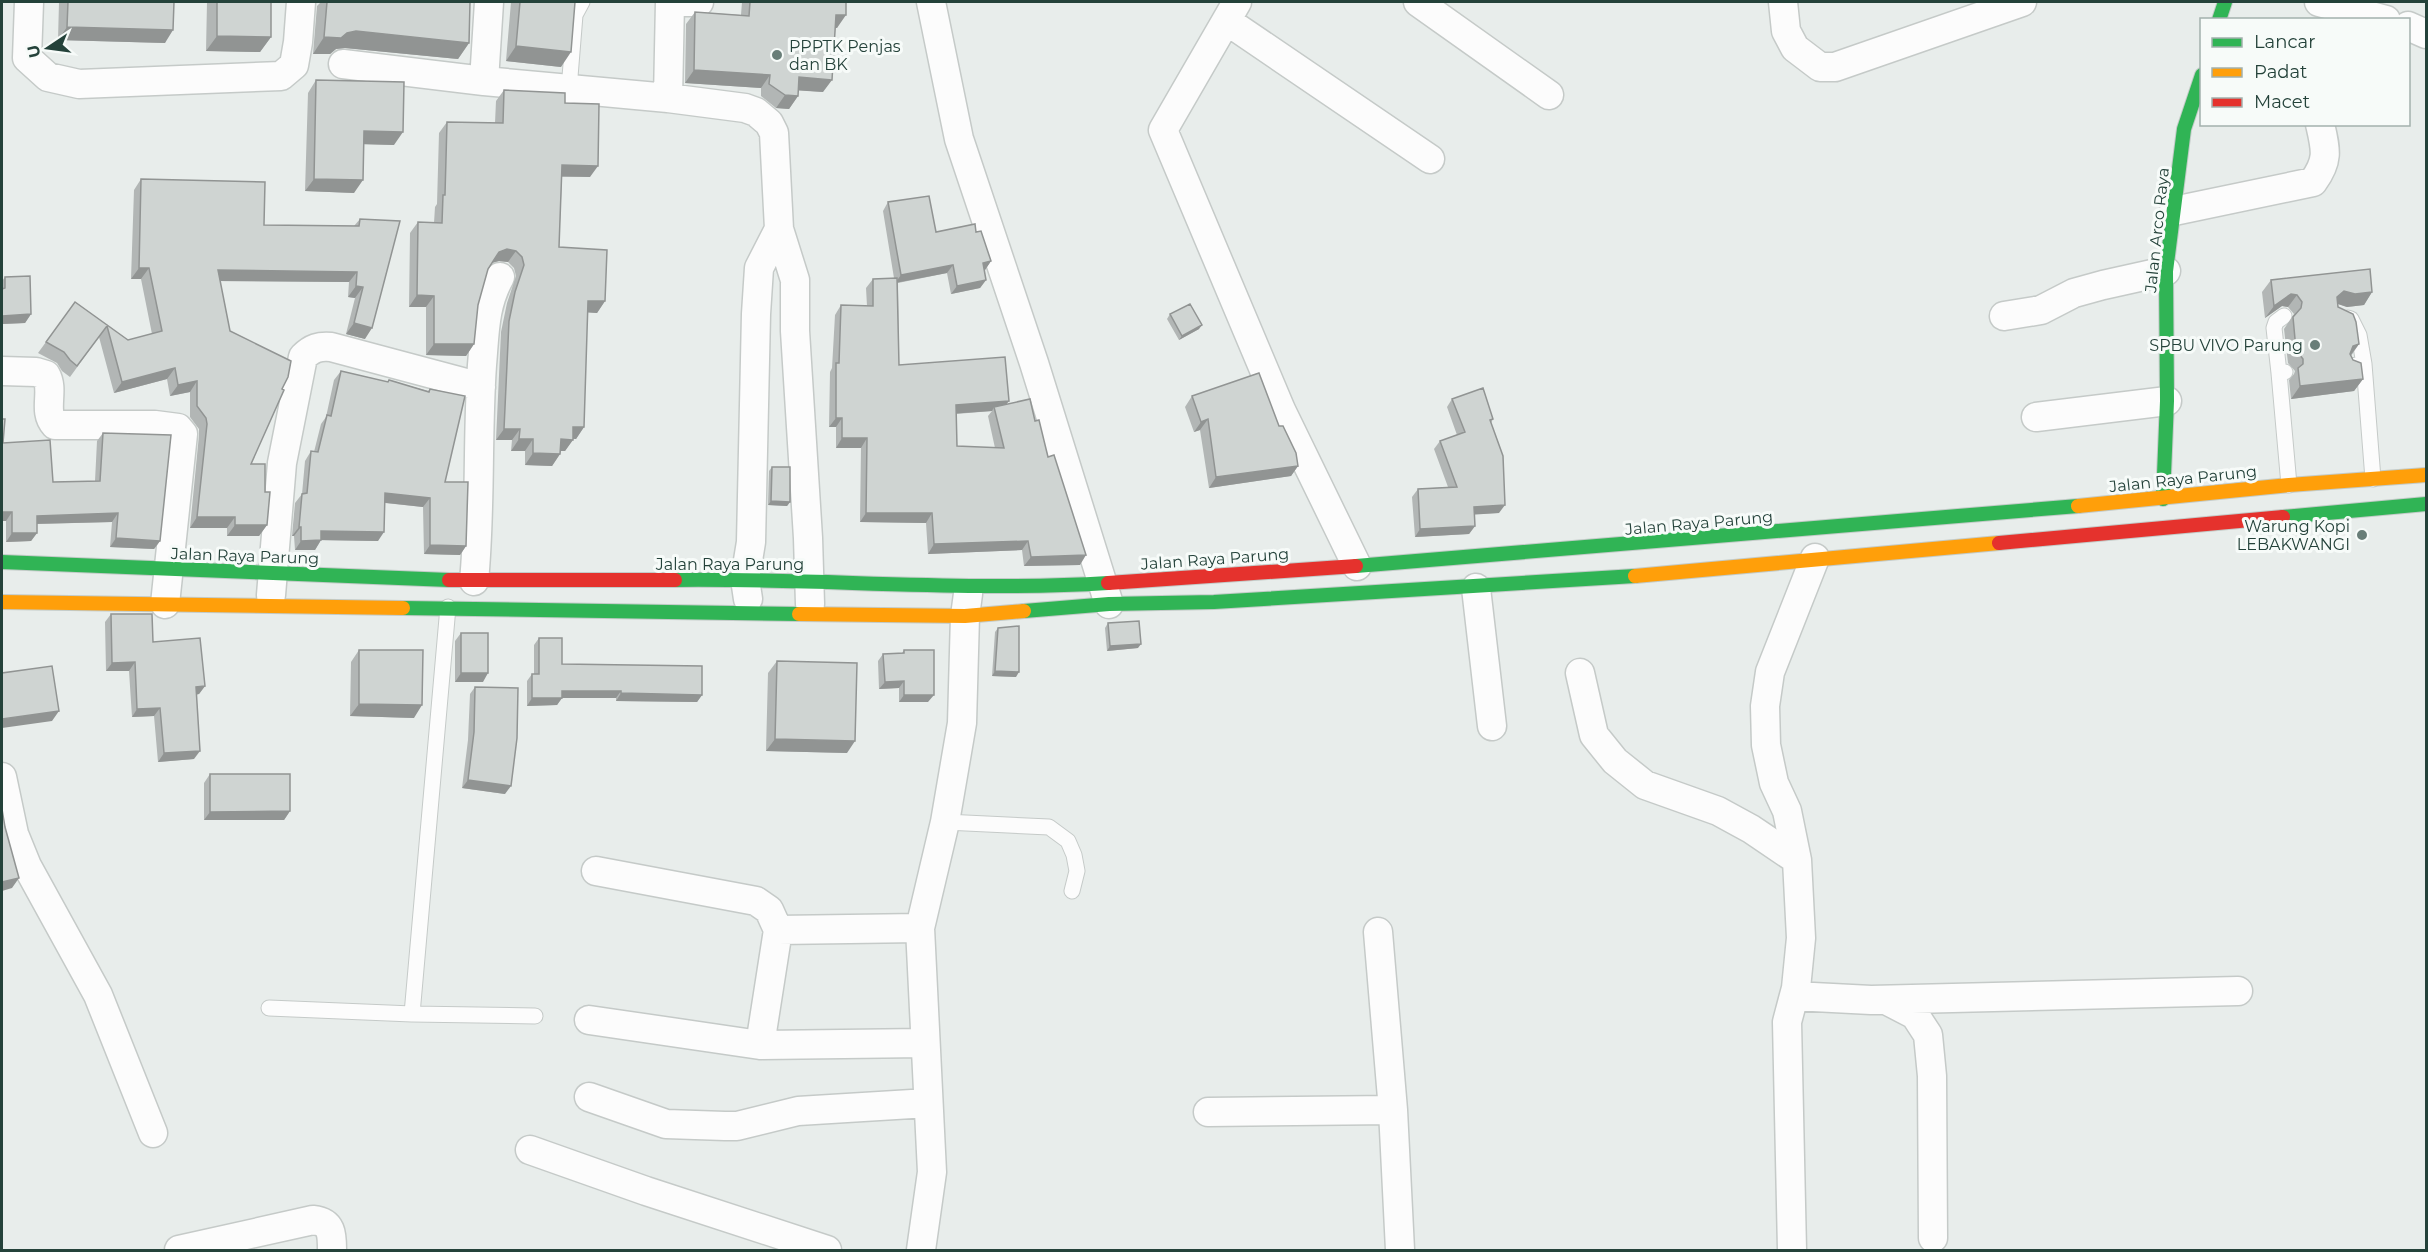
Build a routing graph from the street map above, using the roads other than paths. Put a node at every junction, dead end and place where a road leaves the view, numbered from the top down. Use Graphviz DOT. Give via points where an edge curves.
graph roads {
  1 [pos="29,2"];
  2 [pos="301,2"];
  3 [pos="489,2"];
  4 [pos="582,2"];
  5 [pos="670,2"];
  6 [pos="686,2"];
  7 [pos="699,2"];
  8 [pos="931,2"];
  9 [pos="1418,2"];
  10 [pos="1783,2"];
  11 [pos="2022,2"];
  12 [pos="2224,2"];
  13 [pos="2319,2"];
  14 [pos="1232,11"];
  15 [pos="2220,18"];
  16 [pos="2379,18"];
  17 [pos="2410,26"];
  18 [pos="2427,34"];
  19 [pos="344,64"];
  20 [pos="484,81"];
  21 [pos="2200,81"];
  22 [pos="569,89"];
  23 [pos="1549,95"];
  24 [pos="668,98"];
  25 [pos="2320,126"];
  26 [pos="1430,159"];
  27 [pos="2174,211"];
  28 [pos="779,229"];
  29 [pos="2166,271"];
  30 [pos="500,277"];
  31 [pos="2337,314"];
  32 [pos="2004,316"];
  33 [pos="2284,316"];
  34 [pos="756,325"];
  35 [pos="795,331"];
  36 [pos="2,371"];
  37 [pos="480,387"];
  38 [pos="2167,401"];
  39 [pos="2036,417"];
  40 [pos="2427,475"];
  41 [pos="2373,479"];
  42 [pos="2289,485"];
  43 [pos="2163,499"];
  44 [pos="2427,504"];
  45 [pos="1815,558"];
  46 [pos="2,562"];
  47 [pos="1582,565"];
  48 [pos="1357,566"];
  49 [pos="168,569"];
  50 [pos="273,574"];
  51 [pos="745,579"];
  52 [pos="446,580"];
  53 [pos="809,580"];
  54 [pos="474,581"];
  55 [pos="970,586"];
  56 [pos="1476,588"];
  57 [pos="1106,594"];
  58 [pos="2,602"];
  59 [pos="165,604"];
  60 [pos="269,606"];
  61 [pos="448,609"];
  62 [pos="751,613"];
  63 [pos="810,614"];
  64 [pos="965,616"];
  65 [pos="1580,673"];
  66 [pos="1492,726"];
  67 [pos="2,777"];
  68 [pos="945,822"];
  69 [pos="1797,860"];
  70 [pos="596,871"];
  71 [pos="1072,891"];
  72 [pos="920,928"];
  73 [pos="778,930"];
  74 [pos="1378,932"];
  75 [pos="2238,991"];
  76 [pos="1794,996"];
  77 [pos="1886,1000"];
  78 [pos="269,1008"];
  79 [pos="412,1014"];
  80 [pos="535,1016"];
  81 [pos="589,1020"];
  82 [pos="924,1043"];
  83 [pos="760,1045"];
  84 [pos="589,1097"];
  85 [pos="928,1103"];
  86 [pos="1394,1110"];
  87 [pos="1208,1112"];
  88 [pos="153,1132"];
  89 [pos="530,1150"];
  90 [pos="1933,1238"];
  91 [pos="179,1251"];
  92 [pos="332,1251"];
  93 [pos="826,1251"];
  94 [pos="921,1251"];
  95 [pos="1400,1251"];
  96 [pos="1792,1251"];
  1 -- 2 [label="street" via="27,58 48,76 80,84 281,76 294,65"];
  3 -- 20 [label="street"];
  4 -- 22 [label="lane" via="572,35"];
  5 -- 24 [label="street"];
  6 -- 7 [label="street"];
  8 -- 57 [label="street" via="959,139"];
  9 -- 23 [label="street"];
  10 -- 11 [label="street" via="1786,31 1795,48 1820,67 1835,67"];
  12 -- 15 [label="main road"];
  13 -- 16 [label="street"];
  14 -- 26 [label="street"];
  14 -- 48 [label="street" via="1163,130 1281,410"];
  17 -- 18 [label="street"];
  19 -- 20 [label="street"];
  20 -- 22 [label="street"];
  21 -- 27 [label="main road, Jalan Arco Raya" via="2184,129"];
  22 -- 24 [label="street"];
  24 -- 28 [label="street" via="745,108 756,111 769,123 774,133"];
  25 -- 27 [label="street" via="2326,151 2323,168 2313,182"];
  27 -- 29 [label="main road, Jalan Arco Raya"];
  28 -- 34 [label="street" via="759,268"];
  28 -- 35 [label="street" via="795,280"];
  29 -- 32 [label="street" via="2074,293 2041,310"];
  29 -- 38 [label="main road, Jalan Arco Raya"];
  30 -- 37 [label="street" via="486,309"];
  31 -- 41 [label="lane" via="2351,320 2359,335 2358,365"];
  33 -- 42 [label="lane" via="2274,328 2282,372"];
  34 -- 35 [label="street"];
  34 -- 51 [label="street" via="751,542"];
  35 -- 53 [label="street"];
  36 -- 49 [label="street" via="46,375 50,382 49,415 55,424 154,425 181,430"];
  37 -- 50 [label="street" via="331,347 310,350 303,357 282,463"];
  37 -- 54 [label="street"];
  38 -- 39 [label="street"];
  38 -- 43 [label="main road, Jalan Arco Raya"];
  40 -- 41 [label="main road, Jalan Raya Parung"];
  41 -- 42 [label="main road, Jalan Raya Parung"];
  42 -- 43 [label="main road, Jalan Raya Parung"];
  43 -- 47 [label="main road, Jalan Raya Parung"];
  44 -- 45 [label="main road, Jalan Raya Parung"];
  45 -- 47 [label="main road, Jalan Raya Parung"];
  45 -- 69 [label="street" via="1770,672 1765,706 1766,745 1774,783 1787,811"];
  46 -- 49 [label="main road, Jalan Raya Parung"];
  47 -- 48 [label="main road, Jalan Raya Parung"];
  47 -- 56 [label="main road, Jalan Raya Parung"];
  48 -- 57 [label="main road, Jalan Raya Parung"];
  49 -- 50 [label="main road, Jalan Raya Parung"];
  49 -- 59 [label="street"];
  50 -- 52 [label="main road, Jalan Raya Parung"];
  50 -- 60 [label="street"];
  51 -- 53 [label="main road, Jalan Raya Parung"];
  51 -- 54 [label="main road, Jalan Raya Parung"];
  51 -- 62 [label="street"];
  52 -- 54 [label="main road, Jalan Raya Parung"];
  52 -- 61 [label="lane"];
  53 -- 55 [label="main road, Jalan Raya Parung"];
  53 -- 63 [label="street"];
  55 -- 57 [label="main road, Jalan Raya Parung"];
  55 -- 64 [label="street"];
  56 -- 57 [label="main road, Jalan Raya Parung" via="1214,602"];
  56 -- 66 [label="street"];
  57 -- 64 [label="main road, Jalan Raya Parung"];
  58 -- 59 [label="main road, Jalan Raya Parung"];
  59 -- 60 [label="main road, Jalan Raya Parung"];
  60 -- 61 [label="main road, Jalan Raya Parung"];
  61 -- 62 [label="main road, Jalan Raya Parung"];
  61 -- 79 [label="lane"];
  62 -- 63 [label="main road, Jalan Raya Parung"];
  63 -- 64 [label="main road, Jalan Raya Parung"];
  64 -- 68 [label="street" via="962,723"];
  65 -- 69 [label="street" via="1594,735 1615,761 1645,785 1718,811"];
  67 -- 88 [label="street" via="14,834 27,866 98,995"];
  68 -- 71 [label="lane" via="1049,827 1068,841 1074,855 1077,871"];
  68 -- 72 [label="street"];
  69 -- 76 [label="street" via="1801,938"];
  70 -- 73 [label="street" via="756,901 769,910"];
  72 -- 73 [label="street"];
  72 -- 82 [label="street"];
  73 -- 83 [label="street"];
  74 -- 86 [label="street"];
  75 -- 77 [label="street"];
  76 -- 77 [label="street"];
  76 -- 96 [label="street" via="1787,1022"];
  77 -- 90 [label="street" via="1915,1015 1928,1035"];
  78 -- 79 [label="lane"];
  79 -- 80 [label="lane"];
  81 -- 83 [label="street"];
  82 -- 83 [label="street"];
  82 -- 85 [label="street"];
  84 -- 85 [label="street" via="666,1124 700,1126 737,1126 798,1111"];
  85 -- 94 [label="street" via="932,1172"];
  86 -- 87 [label="street"];
  86 -- 95 [label="street"];
  89 -- 93 [label="street"];
  91 -- 92 [label="street" via="313,1220 330,1227"];
}
